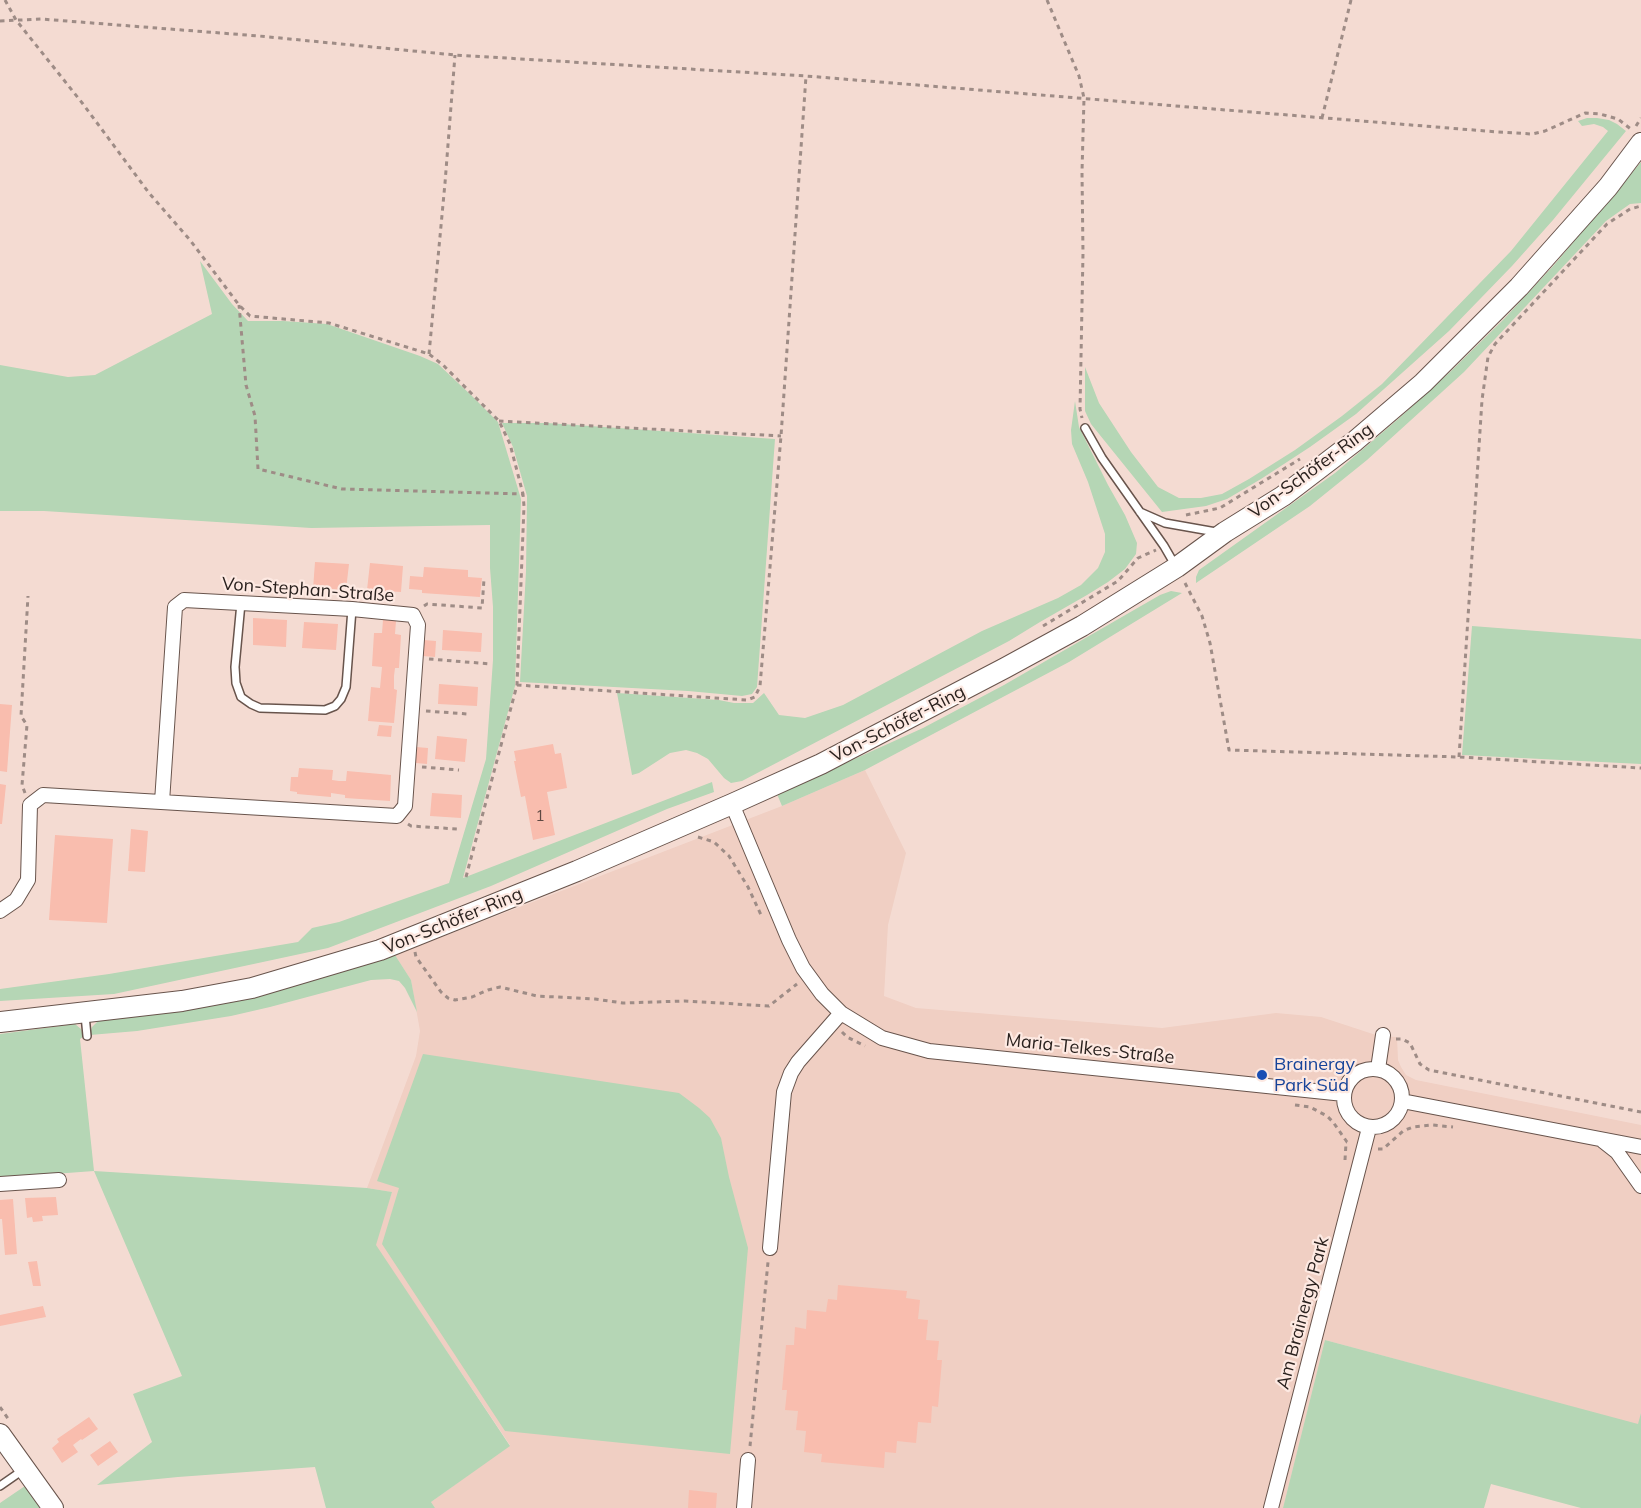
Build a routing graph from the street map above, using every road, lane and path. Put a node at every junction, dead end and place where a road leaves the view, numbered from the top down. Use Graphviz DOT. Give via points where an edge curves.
graph roads {
  1 [pos="4,0"];
  2 [pos="1047,0"];
  3 [pos="1351,0"];
  4 [pos="16,20"];
  5 [pos="0,21"];
  6 [pos="455,55"];
  7 [pos="807,76"];
  8 [pos="1084,98"];
  9 [pos="1322,118"];
  10 [pos="1641,118"];
  11 [pos="1633,137"];
  12 [pos="1641,206"];
  13 [pos="239,305"];
  14 [pos="429,354"];
  15 [pos="499,421"];
  16 [pos="1085,428"];
  17 [pos="780,436"];
  18 [pos="1303,458"];
  19 [pos="523,494"];
  20 [pos="1140,512"];
  21 [pos="1182,526"];
  22 [pos="1225,532"];
  23 [pos="1164,546"];
  24 [pos="1177,567"];
  25 [pos="484,579"];
  26 [pos="28,596"];
  27 [pos="241,603"];
  28 [pos="352,609"];
  29 [pos="413,615"];
  30 [pos="1038,629"];
  31 [pos="415,658"];
  32 [pos="491,664"];
  33 [pos="517,685"];
  34 [pos="412,710"];
  35 [pos="468,714"];
  36 [pos="1459,757"];
  37 [pos="408,766"];
  38 [pos="1641,768"];
  39 [pos="459,770"];
  40 [pos="162,802"];
  41 [pos="732,804"];
  42 [pos="30,806"];
  43 [pos="397,816"];
  44 [pos="457,829"];
  45 [pos="466,877"];
  46 [pos="0,911"];
  47 [pos="412,939"];
  48 [pos="797,984"];
  49 [pos="84,1012"];
  50 [pos="841,1013"];
  51 [pos="0,1022"];
  52 [pos="87,1036"];
  53 [pos="1383,1036"];
  54 [pos="1378,1069"];
  55 [pos="1344,1094"];
  56 [pos="1402,1101"];
  57 [pos="1641,1112"];
  58 [pos="1370,1128"];
  59 [pos="1602,1139"];
  60 [pos="1641,1147"];
  61 [pos="59,1180"];
  62 [pos="0,1184"];
  63 [pos="1641,1186"];
  64 [pos="770,1248"];
  65 [pos="0,1434"];
  66 [pos="748,1460"];
  67 [pos="25,1468"];
  68 [pos="0,1486"];
  69 [pos="53,1508"];
  70 [pos="744,1508"];
  71 [pos="1271,1508"];
  1 -- 4 [label="path"];
  2 -- 8 [label="path" via="1079,76"];
  3 -- 9 [label="path"];
  4 -- 5 [label="path"];
  4 -- 6 [label="path" via="260,36"];
  4 -- 13 [label="path"];
  6 -- 7 [label="path"];
  6 -- 14 [label="path"];
  7 -- 8 [label="path"];
  7 -- 17 [label="path"];
  8 -- 9 [label="path"];
  8 -- 16 [label="path" via="1080,409"];
  9 -- 11 [label="path" via="1532,134 1585,113 1618,119"];
  10 -- 11 [label="path"];
  11 -- 22 [label="main road, Von-Schöfer-Ring" via="1608,187 1423,383 1355,441"];
  12 -- 36 [label="path" via="1607,224 1495,344 1488,357"];
  13 -- 14 [label="path" via="250,316 329,322"];
  13 -- 19 [label="path" via="246,385 255,416 258,469 342,489"];
  14 -- 15 [label="path"];
  15 -- 17 [label="path"];
  15 -- 19 [label="path" via="510,444"];
  16 -- 20 [label="lane"];
  17 -- 33 [label="path" via="760,686 755,697 747,700"];
  18 -- 21 [label="path" via="1220,507 1184,515"];
  19 -- 33 [label="path"];
  20 -- 21 [label="lane"];
  20 -- 23 [label="lane"];
  21 -- 22 [label="lane"];
  22 -- 24 [label="main road, Von-Schöfer-Ring"];
  23 -- 24 [label="lane"];
  23 -- 30 [label="path" via="1138,558 1118,581"];
  24 -- 36 [label="path" via="1202,616 1210,643 1229,750"];
  24 -- 41 [label="main road, Von-Schöfer-Ring" via="1005,669 821,764"];
  25 -- 29 [label="path" via="482,608 427,604"];
  26 -- 42 [label="path" via="21,716 27,725 22,785"];
  27 -- 28 [label="street, Von-Stephan-Straße"];
  27 -- 28 [label="lane" via="236,683 241,697 260,708 325,710 341,699 346,687"];
  27 -- 40 [label="street, Von-Stephan-Straße" via="184,600 175,607"];
  28 -- 29 [label="street, Von-Stephan-Straße"];
  29 -- 31 [label="street, Von-Stephan-Straße" via="418,625"];
  31 -- 32 [label="path"];
  31 -- 34 [label="street, Von-Stephan-Straße"];
  33 -- 45 [label="path"];
  34 -- 35 [label="path"];
  34 -- 37 [label="street, Von-Stephan-Straße"];
  36 -- 38 [label="path"];
  37 -- 39 [label="path"];
  37 -- 43 [label="street, Von-Stephan-Straße" via="405,806"];
  40 -- 42 [label="street" via="43,795"];
  40 -- 43 [label="street"];
  41 -- 47 [label="main road, Von-Schöfer-Ring"];
  41 -- 50 [label="street, Maria-Telkes-Straße" via="803,968"];
  42 -- 46 [label="street" via="28,880 16,900"];
  43 -- 44 [label="path" via="411,826"];
  47 -- 48 [label="path" via="416,957 435,985 455,1000 500,987 537,996 623,1003 685,1001 769,1006"];
  47 -- 49 [label="main road, Von-Schöfer-Ring" via="252,988"];
  49 -- 51 [label="main road, Von-Schöfer-Ring"];
  49 -- 52 [label="lane"];
  50 -- 55 [label="street, Maria-Telkes-Straße" via="882,1038 929,1051"];
  50 -- 64 [label="street" via="790,1073 784,1092"];
  53 -- 54 [label="street"];
  53 -- 57 [label="path" via="1410,1043 1420,1064 1429,1070"];
  54 -- 55 [label="street" via="1355,1074"];
  54 -- 56 [label="street" via="1394,1077"];
  55 -- 58 [label="street" via="1352,1120"];
  56 -- 58 [label="street" via="1388,1124"];
  56 -- 59 [label="street"];
  58 -- 71 [label="street, Am Brainergy Park"];
  59 -- 60 [label="street"];
  59 -- 63 [label="street" via="1617,1152"];
  61 -- 62 [label="street"];
  64 -- 66 [label="path"];
  65 -- 67 [label="main road"];
  66 -- 70 [label="street"];
  67 -- 68 [label="lane"];
  67 -- 69 [label="main road"];
}
